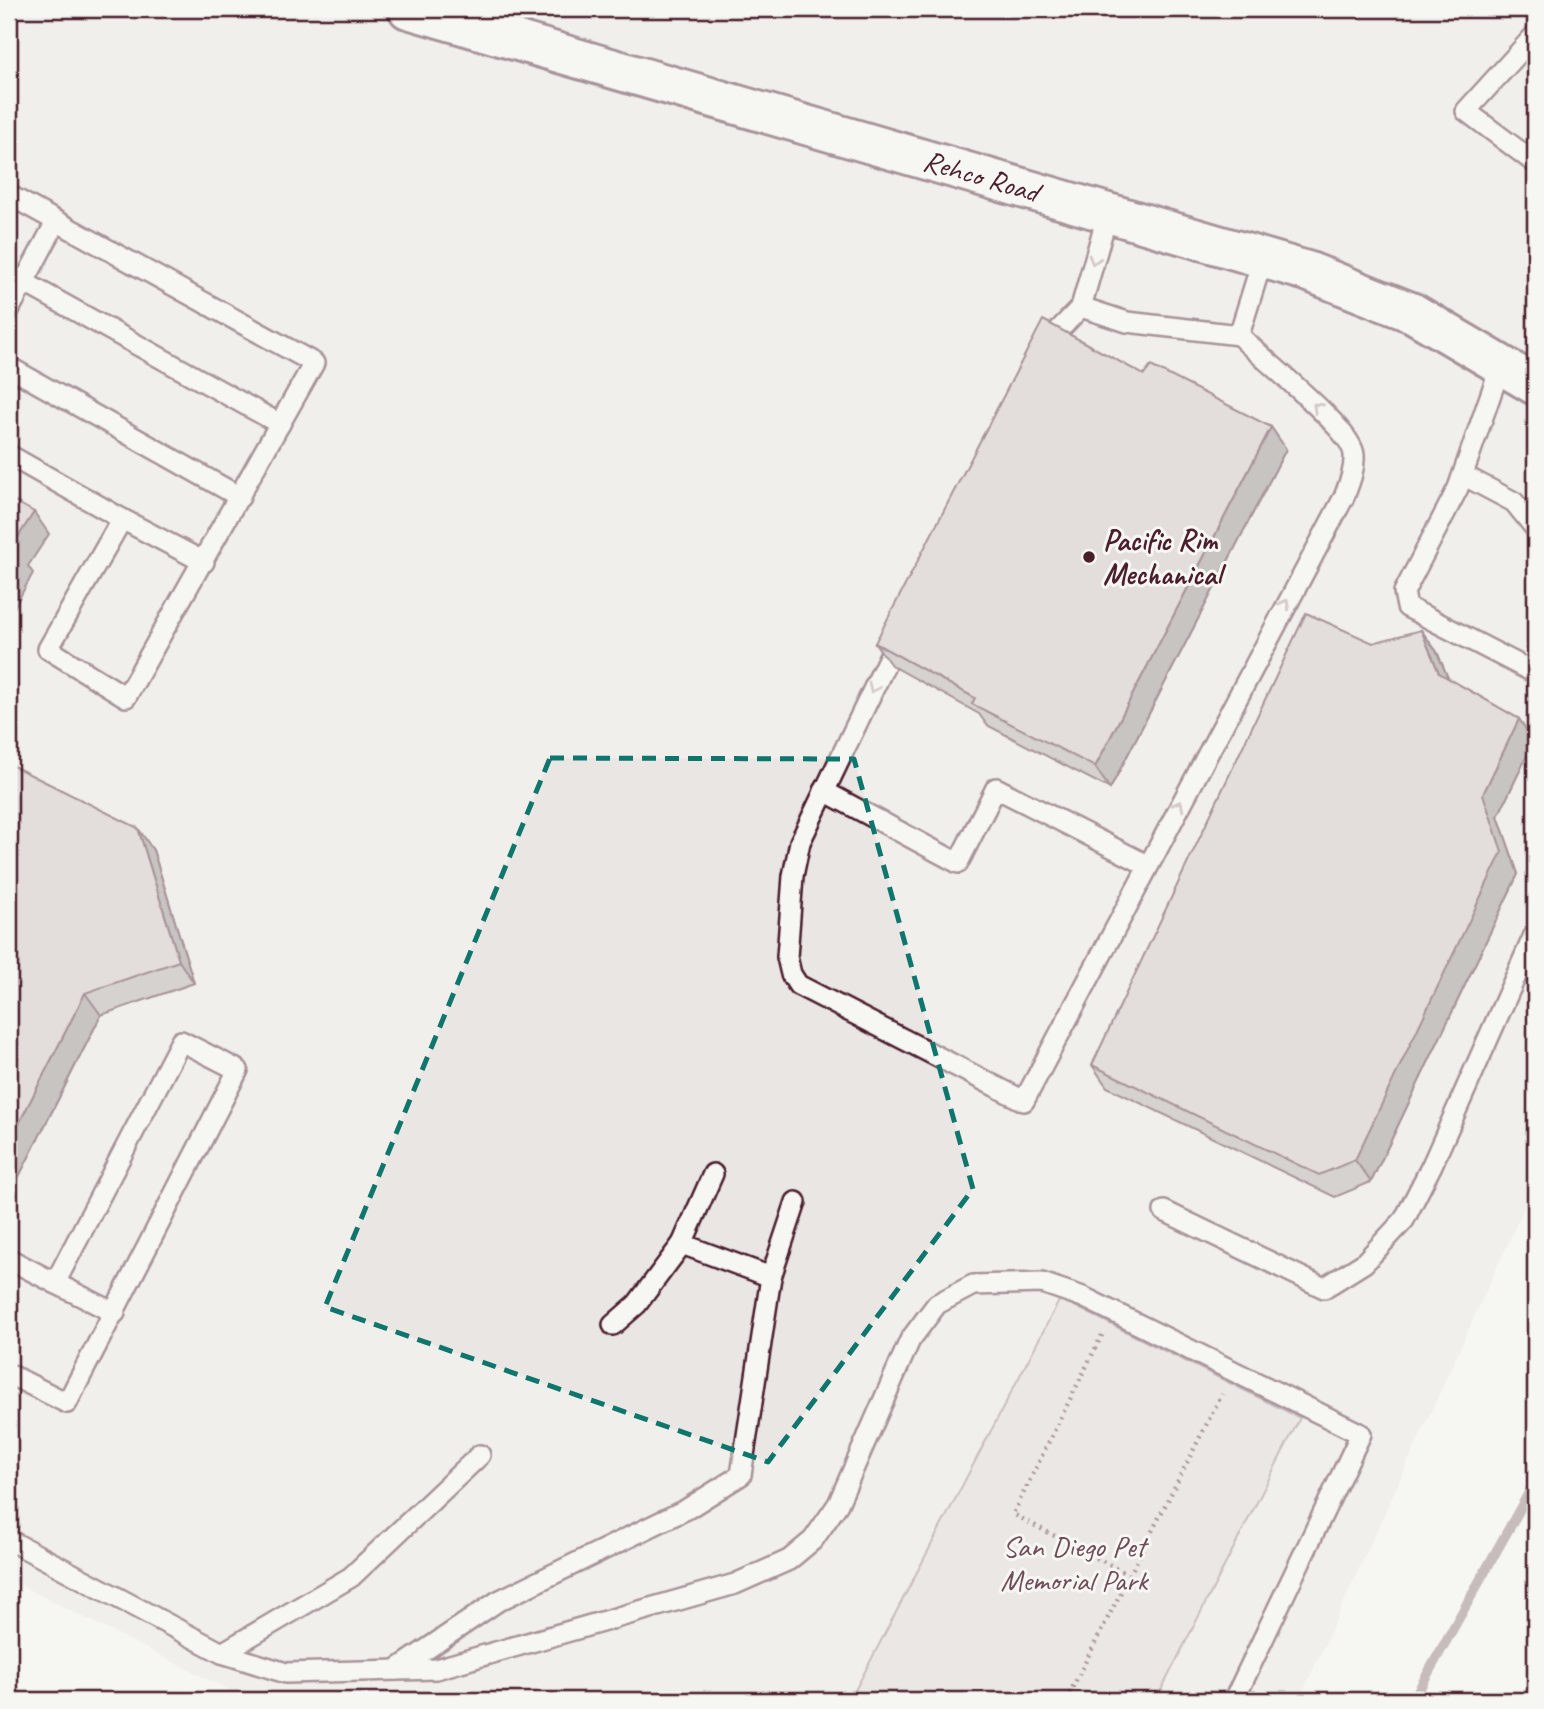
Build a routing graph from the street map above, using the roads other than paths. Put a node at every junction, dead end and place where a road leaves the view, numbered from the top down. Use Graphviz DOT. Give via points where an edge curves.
graph roads {
  1 [pos="408,9"];
  2 [pos="1535,34"];
  3 [pos="1535,163"];
  4 [pos="9,195"];
  5 [pos="1108,213"];
  6 [pos="56,222"];
  7 [pos="1263,258"];
  8 [pos="16,278"];
  9 [pos="1081,307"];
  10 [pos="9,310"];
  11 [pos="1239,335"];
  12 [pos="1501,365"];
  13 [pos="9,367"];
  14 [pos="1039,367"];
  15 [pos="1535,385"];
  16 [pos="280,424"];
  17 [pos="9,455"];
  18 [pos="1463,475"];
  19 [pos="240,497"];
  20 [pos="122,519"];
  21 [pos="1535,528"];
  22 [pos="204,562"];
  23 [pos="908,616"];
  24 [pos="1535,673"];
  25 [pos="824,791"];
  26 [pos="1147,865"];
  27 [pos="1535,933"];
  28 [pos="713,1174"];
  29 [pos="796,1202"];
  30 [pos="1164,1211"];
  31 [pos="681,1244"];
  32 [pos="9,1259"];
  33 [pos="771,1277"];
  34 [pos="55,1283"];
  35 [pos="115,1313"];
  36 [pos="613,1325"];
  37 [pos="9,1374"];
  38 [pos="481,1455"];
  39 [pos="9,1540"];
  40 [pos="222,1653"];
  41 [pos="395,1671"];
  42 [pos="1234,1700"];
  1 -- 5 [label="street, Rehco Road"];
  2 -- 3 [label="lane" via="1466,111"];
  4 -- 6 [label="lane"];
  5 -- 7 [label="street, Rehco Road"];
  5 -- 9 [label="lane, one-way"];
  6 -- 8 [label="lane"];
  6 -- 16 [label="lane" via="314,363"];
  7 -- 11 [label="lane"];
  7 -- 12 [label="street, Rehco Road" via="1413,313"];
  8 -- 10 [label="lane"];
  8 -- 16 [label="lane"];
  9 -- 11 [label="lane" via="1127,322"];
  9 -- 14 [label="lane" via="1058,331"];
  26 -- 11 [label="lane, one-way" via="1352,476 1354,453 1343,432"];
  12 -- 15 [label="street, Rehco Road"];
  12 -- 18 [label="lane"];
  13 -- 19 [label="lane"];
  16 -- 19 [label="lane"];
  17 -- 20 [label="lane"];
  18 -- 21 [label="lane" via="1514,502"];
  18 -- 24 [label="lane" via="1404,592 1407,607"];
  19 -- 22 [label="lane"];
  20 -- 22 [label="lane"];
  20 -- 22 [label="lane" via="48,649 126,697"];
  23 -- 25 [label="lane, one-way"];
  25 -- 26 [label="lane" via="958,863 996,788"];
  25 -- 26 [label="lane" via="800,842 793,876 787,957 798,985 1024,1101"];
  27 -- 30 [label="lane" via="1404,1220 1364,1263 1324,1288"];
  28 -- 31 [label="lane"];
  29 -- 33 [label="lane"];
  31 -- 33 [label="lane"];
  31 -- 36 [label="lane" via="637,1304"];
  32 -- 34 [label="lane"];
  33 -- 41 [label="lane" via="741,1475 687,1509 498,1601"];
  34 -- 35 [label="lane"];
  34 -- 35 [label="lane" via="181,1041 238,1070"];
  35 -- 37 [label="lane" via="67,1402"];
  38 -- 40 [label="lane" via="351,1577"];
  39 -- 40 [label="lane"];
  40 -- 41 [label="lane" via="286,1673"];
  41 -- 42 [label="lane" via="436,1669 735,1584 789,1560 813,1540 838,1504 910,1340 937,1304 973,1285 1042,1283 1083,1297 1361,1434"];
}
